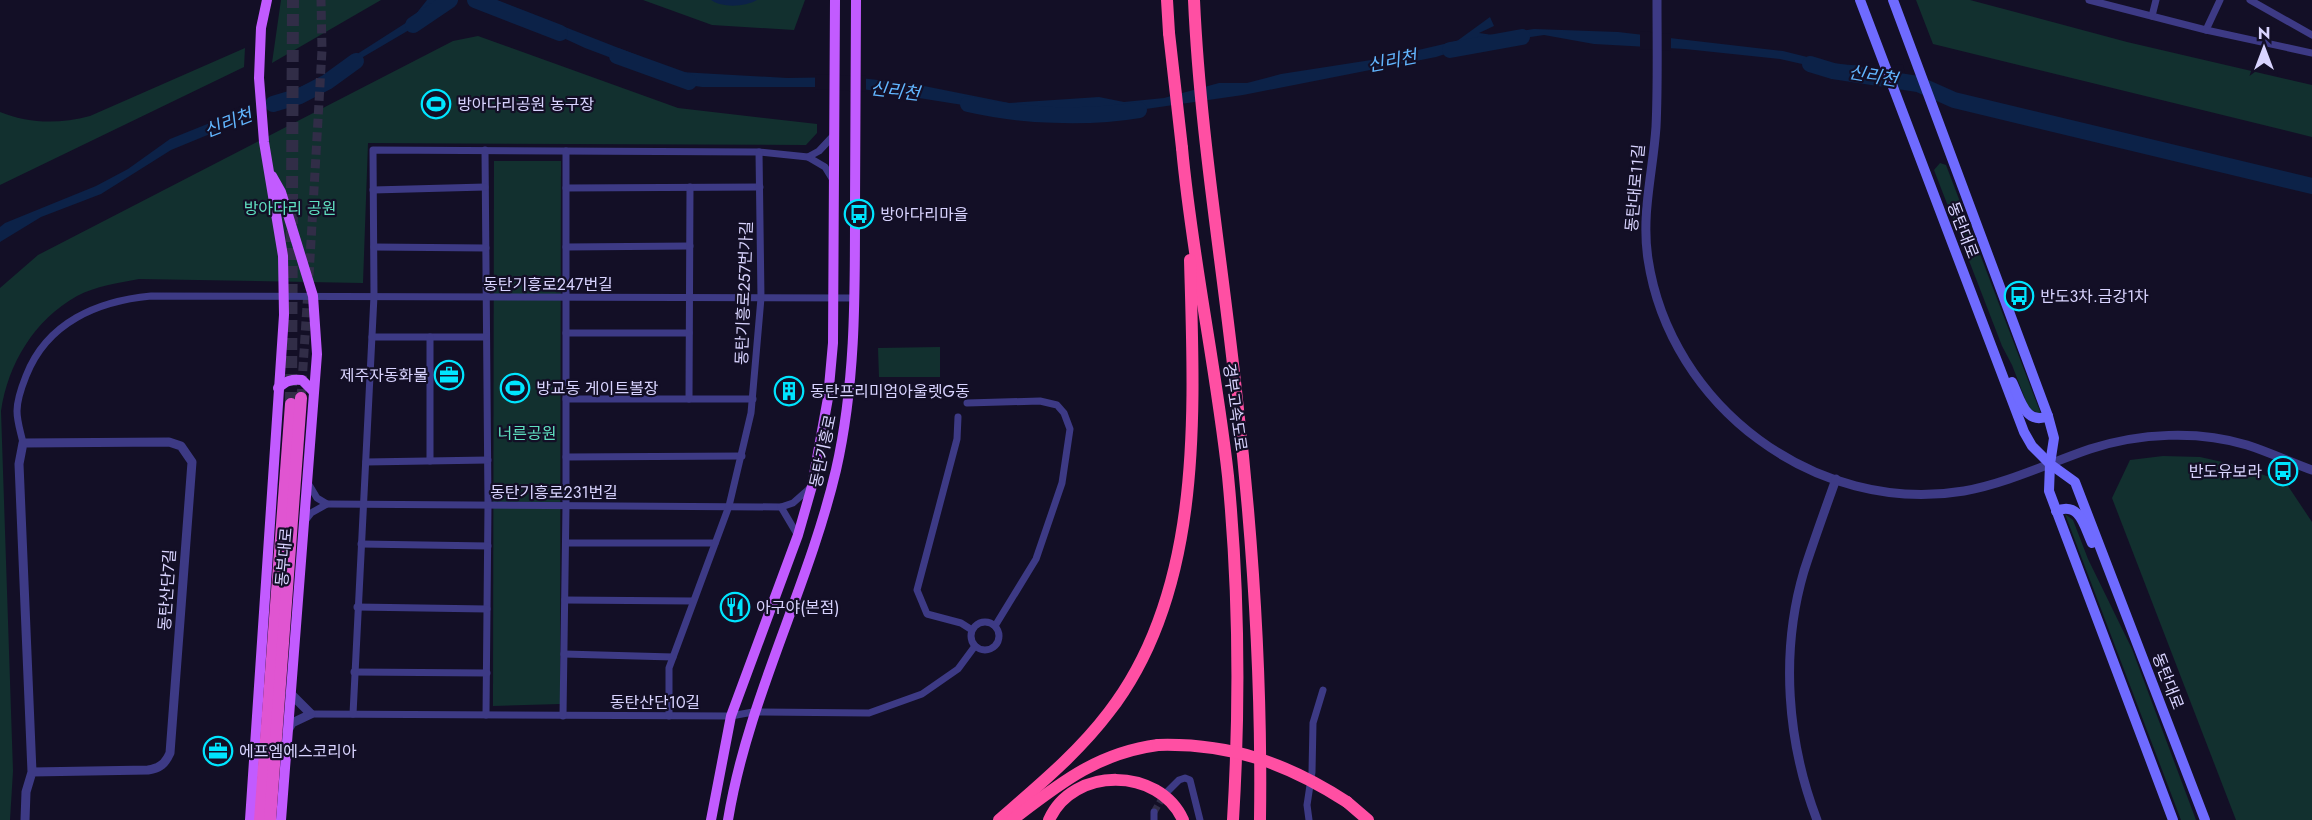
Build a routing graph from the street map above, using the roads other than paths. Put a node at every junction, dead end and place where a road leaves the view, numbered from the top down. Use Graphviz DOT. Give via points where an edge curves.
graph roads {
  1 [pos="267,0"];
  2 [pos="835,0"];
  3 [pos="856,0"];
  4 [pos="1167,0"];
  5 [pos="1194,0"];
  6 [pos="1657,0"];
  7 [pos="1860,0"];
  8 [pos="1893,0"];
  9 [pos="2089,0"];
  10 [pos="2156,0"];
  11 [pos="2220,0"];
  12 [pos="2250,0"];
  13 [pos="2152,16"];
  14 [pos="2206,30"];
  15 [pos="2312,35"];
  16 [pos="2312,53"];
  17 [pos="834,135"];
  18 [pos="485,150"];
  19 [pos="566,151"];
  20 [pos="759,152"];
  21 [pos="808,157"];
  22 [pos="272,176"];
  23 [pos="834,181"];
  24 [pos="485,187"];
  25 [pos="690,187"];
  26 [pos="759,187"];
  27 [pos="566,188"];
  28 [pos="373,190"];
  29 [pos="1188,212"];
  30 [pos="690,246"];
  31 [pos="374,247"];
  32 [pos="566,247"];
  33 [pos="486,248"];
  34 [pos="313,296"];
  35 [pos="374,296"];
  36 [pos="284,297"];
  37 [pos="486,297"];
  38 [pos="566,297"];
  39 [pos="689,298"];
  40 [pos="761,298"];
  41 [pos="834,298"];
  42 [pos="855,298"];
  43 [pos="566,333"];
  44 [pos="689,333"];
  45 [pos="372,337"];
  46 [pos="430,337"];
  47 [pos="486,337"];
  48 [pos="2002,375"];
  49 [pos="278,388"];
  50 [pos="314,391"];
  51 [pos="566,399"];
  52 [pos="689,399"];
  53 [pos="753,399"];
  54 [pos="967,403"];
  55 [pos="2048,416"];
  56 [pos="958,417"];
  57 [pos="23,443"];
  58 [pos="742,456"];
  59 [pos="566,457"];
  60 [pos="488,460"];
  61 [pos="430,461"];
  62 [pos="366,462"];
  63 [pos="2050,464"];
  64 [pos="2312,470"];
  65 [pos="306,478"];
  66 [pos="1836,479"];
  67 [pos="812,486"];
  68 [pos="327,504"];
  69 [pos="364,505"];
  70 [pos="488,505"];
  71 [pos="566,506"];
  72 [pos="729,506"];
  73 [pos="781,507"];
  74 [pos="2056,511"];
  75 [pos="303,524"];
  76 [pos="798,535"];
  77 [pos="566,543"];
  78 [pos="715,543"];
  79 [pos="361,544"];
  80 [pos="488,546"];
  81 [pos="2106,560"];
  82 [pos="565,600"];
  83 [pos="693,601"];
  84 [pos="357,607"];
  85 [pos="487,609"];
  86 [pos="995,626"];
  87 [pos="972,630"];
  88 [pos="975,646"];
  89 [pos="564,654"];
  90 [pos="673,657"];
  91 [pos="354,672"];
  92 [pos="487,673"];
  93 [pos="1323,690"];
  94 [pos="289,693"];
  95 [pos="753,712"];
  96 [pos="311,714"];
  97 [pos="352,714"];
  98 [pos="486,715"];
  99 [pos="563,716"];
  100 [pos="669,716"];
  101 [pos="731,716"];
  102 [pos="286,734"];
  103 [pos="32,772"];
  104 [pos="1166,793"];
  105 [pos="25,820"];
  106 [pos="250,820"];
  107 [pos="260,820"];
  108 [pos="270,820"];
  109 [pos="281,820"];
  110 [pos="711,820"];
  111 [pos="728,820"];
  112 [pos="999,820"];
  113 [pos="1012,820"];
  114 [pos="1049,820"];
  115 [pos="1183,820"];
  116 [pos="1200,820"];
  117 [pos="1233,820"];
  118 [pos="1260,820"];
  119 [pos="1309,820"];
  120 [pos="1368,820"];
  121 [pos="1817,820"];
  122 [pos="2173,820"];
  123 [pos="2205,820"];
  1 -- 22 [label="main road" via="261,28 259,78 264,142"];
  2 -- 17 [label="main road, 동탄기흥로"];
  3 -- 42 [label="main road, 동탄기흥로"];
  4 -- 29 [label="highway, 경부고속도로, bridge"];
  5 -- 118 [label="highway, 경부고속도로" via="1204,145 1237,398 1253,559 1261,719"];
  6 -- 66 [label="street, 동탄대로11길" via="1656,129 1646,239 1652,279 1675,345 1700,384 1739,426 1782,455"];
  7 -- 48 [label="main road, 동탄대로"];
  8 -- 55 [label="main road, 동탄대로"];
  9 -- 13 [label="street"];
  10 -- 13 [label="street"];
  11 -- 14 [label="street"];
  12 -- 15 [label="street"];
  13 -- 14 [label="street"];
  14 -- 16 [label="street"];
  17 -- 21 [label="street"];
  17 -- 23 [label="main road, 동탄기흥로"];
  18 -- 19 [label="street"];
  18 -- 24 [label="street"];
  18 -- 28 [label="street" via="373,150"];
  19 -- 20 [label="street"];
  19 -- 27 [label="street"];
  20 -- 21 [label="street"];
  20 -- 26 [label="street, 동탄기흥로257번가길"];
  21 -- 23 [label="street" via="825,166"];
  22 -- 34 [label="main road, 동부대로" via="281,192"];
  22 -- 36 [label="main road" via="284,256"];
  23 -- 41 [label="main road, 동탄기흥로"];
  24 -- 28 [label="street"];
  24 -- 33 [label="street"];
  25 -- 26 [label="street"];
  25 -- 27 [label="street"];
  25 -- 30 [label="street"];
  26 -- 40 [label="street, 동탄기흥로257번가길"];
  27 -- 32 [label="street"];
  28 -- 31 [label="street"];
  29 -- 112 [label="highway" via="1191,422 1181,530 1168,597 1141,662 1111,710 1073,753"];
  29 -- 117 [label="highway, 경부고속도로" via="1219,404 1233,543 1237,713"];
  30 -- 32 [label="street"];
  30 -- 39 [label="street"];
  31 -- 33 [label="street"];
  31 -- 35 [label="street"];
  32 -- 38 [label="street"];
  33 -- 37 [label="street"];
  34 -- 35 [label="street, 동탄기흥로247번길"];
  34 -- 36 [label="street, 동탄기흥로247번길"];
  34 -- 50 [label="main road, 동부대로"];
  35 -- 37 [label="street, 동탄기흥로247번길"];
  35 -- 45 [label="street"];
  36 -- 49 [label="main road"];
  36 -- 57 [label="street, 동탄기흥로247번길" via="142,296 81,313 48,340 28,372 17,410"];
  37 -- 38 [label="street, 동탄기흥로247번길"];
  37 -- 47 [label="street"];
  38 -- 39 [label="street, 동탄기흥로247번길"];
  38 -- 43 [label="street"];
  39 -- 40 [label="street, 동탄기흥로247번길"];
  39 -- 44 [label="street"];
  40 -- 41 [label="street, 동탄기흥로247번길"];
  40 -- 53 [label="street, 동탄기흥로257번가길"];
  41 -- 42 [label="street, 동탄기흥로247번길"];
  41 -- 67 [label="main road, 동탄기흥로" via="828,398"];
  42 -- 95 [label="main road, 동탄기흥로" via="844,429 826,508"];
  43 -- 44 [label="street"];
  43 -- 51 [label="street"];
  44 -- 52 [label="street"];
  45 -- 46 [label="street"];
  45 -- 62 [label="street"];
  46 -- 47 [label="street"];
  46 -- 61 [label="street"];
  47 -- 60 [label="street"];
  48 -- 55 [label="main road" via="2012,381 2027,416"];
  48 -- 63 [label="main road, 동탄대로" via="2024,432"];
  49 -- 50 [label="main road" via="295,379"];
  49 -- 106 [label="main road"];
  50 -- 65 [label="main road, 동부대로"];
  51 -- 52 [label="street"];
  51 -- 59 [label="street"];
  52 -- 53 [label="street"];
  53 -- 58 [label="street, 동탄기흥로257번가길"];
  54 -- 86 [label="street" via="1040,401 1057,405 1070,429 1062,483 1036,559"];
  55 -- 63 [label="main road, 동탄대로" via="2054,438"];
  56 -- 87 [label="street" via="957,439 917,590 927,614 961,622"];
  57 -- 103 [label="street" via="19,464"];
  57 -- 103 [label="street, 동탄산단7길" via="169,442 181,446 192,462 170,753 166,762 148,770"];
  58 -- 59 [label="street"];
  58 -- 72 [label="street, 동탄기흥로257번가길"];
  59 -- 71 [label="street"];
  60 -- 61 [label="street"];
  60 -- 70 [label="street"];
  61 -- 62 [label="street"];
  62 -- 69 [label="street"];
  63 -- 64 [label="street, 동탄대로11길" via="2110,444 2168,436 2247,445"];
  63 -- 66 [label="street, 동탄대로11길" via="1966,490 1943,493 1902,493"];
  63 -- 74 [label="main road, 동탄대로" via="2049,491"];
  63 -- 81 [label="main road, 동탄대로" via="2075,482"];
  65 -- 68 [label="street" via="311,490"];
  65 -- 75 [label="main road, 동부대로"];
  66 -- 121 [label="street" via="1804,572 1790,666 1801,774"];
  67 -- 73 [label="street"];
  67 -- 76 [label="main road, 동탄기흥로"];
  68 -- 69 [label="street, 동탄기흥로231번길"];
  68 -- 75 [label="street" via="311,513"];
  69 -- 70 [label="street, 동탄기흥로231번길"];
  69 -- 79 [label="street"];
  70 -- 71 [label="street, 동탄기흥로231번길"];
  70 -- 80 [label="street"];
  71 -- 72 [label="street, 동탄기흥로231번길"];
  71 -- 77 [label="street"];
  72 -- 73 [label="street, 동탄기흥로231번길"];
  72 -- 78 [label="street, 동탄기흥로257번가길"];
  73 -- 76 [label="street"];
  74 -- 81 [label="main road" via="2065,507 2079,514 2092,545"];
  74 -- 122 [label="main road, 동탄대로"];
  75 -- 94 [label="main road, 동부대로"];
  76 -- 101 [label="main road, 동탄기흥로"];
  77 -- 78 [label="street"];
  77 -- 82 [label="street"];
  78 -- 83 [label="street, 동탄기흥로257번가길"];
  79 -- 80 [label="street"];
  79 -- 84 [label="street"];
  80 -- 85 [label="street"];
  81 -- 123 [label="main road, 동탄대로"];
  82 -- 83 [label="street"];
  82 -- 89 [label="street"];
  83 -- 90 [label="street, 동탄기흥로257번가길"];
  84 -- 85 [label="street"];
  84 -- 91 [label="street"];
  85 -- 92 [label="street"];
  86 -- 87 [label="street" via="982,622"];
  86 -- 88 [label="street" via="999,639 993,647 984,650"];
  87 -- 88 [label="street"];
  88 -- 95 [label="street, 동탄산단10길" via="958,669 922,694 870,713"];
  89 -- 90 [label="street"];
  89 -- 99 [label="street"];
  90 -- 100 [label="street, 동탄기흥로257번가길" via="669,668"];
  91 -- 92 [label="street"];
  91 -- 97 [label="street"];
  92 -- 98 [label="street"];
  93 -- 119 [label="street" via="1313,723"];
  94 -- 96 [label="street"];
  94 -- 102 [label="main road, 동부대로"];
  95 -- 101 [label="street, 동탄산단10길"];
  95 -- 111 [label="main road, 동탄기흥로"];
  96 -- 97 [label="street, 동탄산단10길"];
  96 -- 102 [label="street" via="292,723"];
  97 -- 98 [label="street, 동탄산단10길"];
  98 -- 99 [label="street, 동탄산단10길"];
  99 -- 100 [label="street, 동탄산단10길"];
  100 -- 101 [label="street, 동탄산단10길"];
  101 -- 110 [label="main road, 동탄기흥로"];
  102 -- 109 [label="main road, 동부대로"];
  103 -- 105 [label="street" via="26,792"];
  104 -- 116 [label="street" via="1179,780 1190,780"];
  107 -- 108 [label="highway, 동부대로" via="296,401"];
  113 -- 120 [label="highway, bridge" via="1092,764 1115,754 1158,746 1201,745 1270,762 1311,779"];
  114 -- 115 [label="highway" via="1072,793 1110,779 1134,781 1154,789 1178,809"];
}
